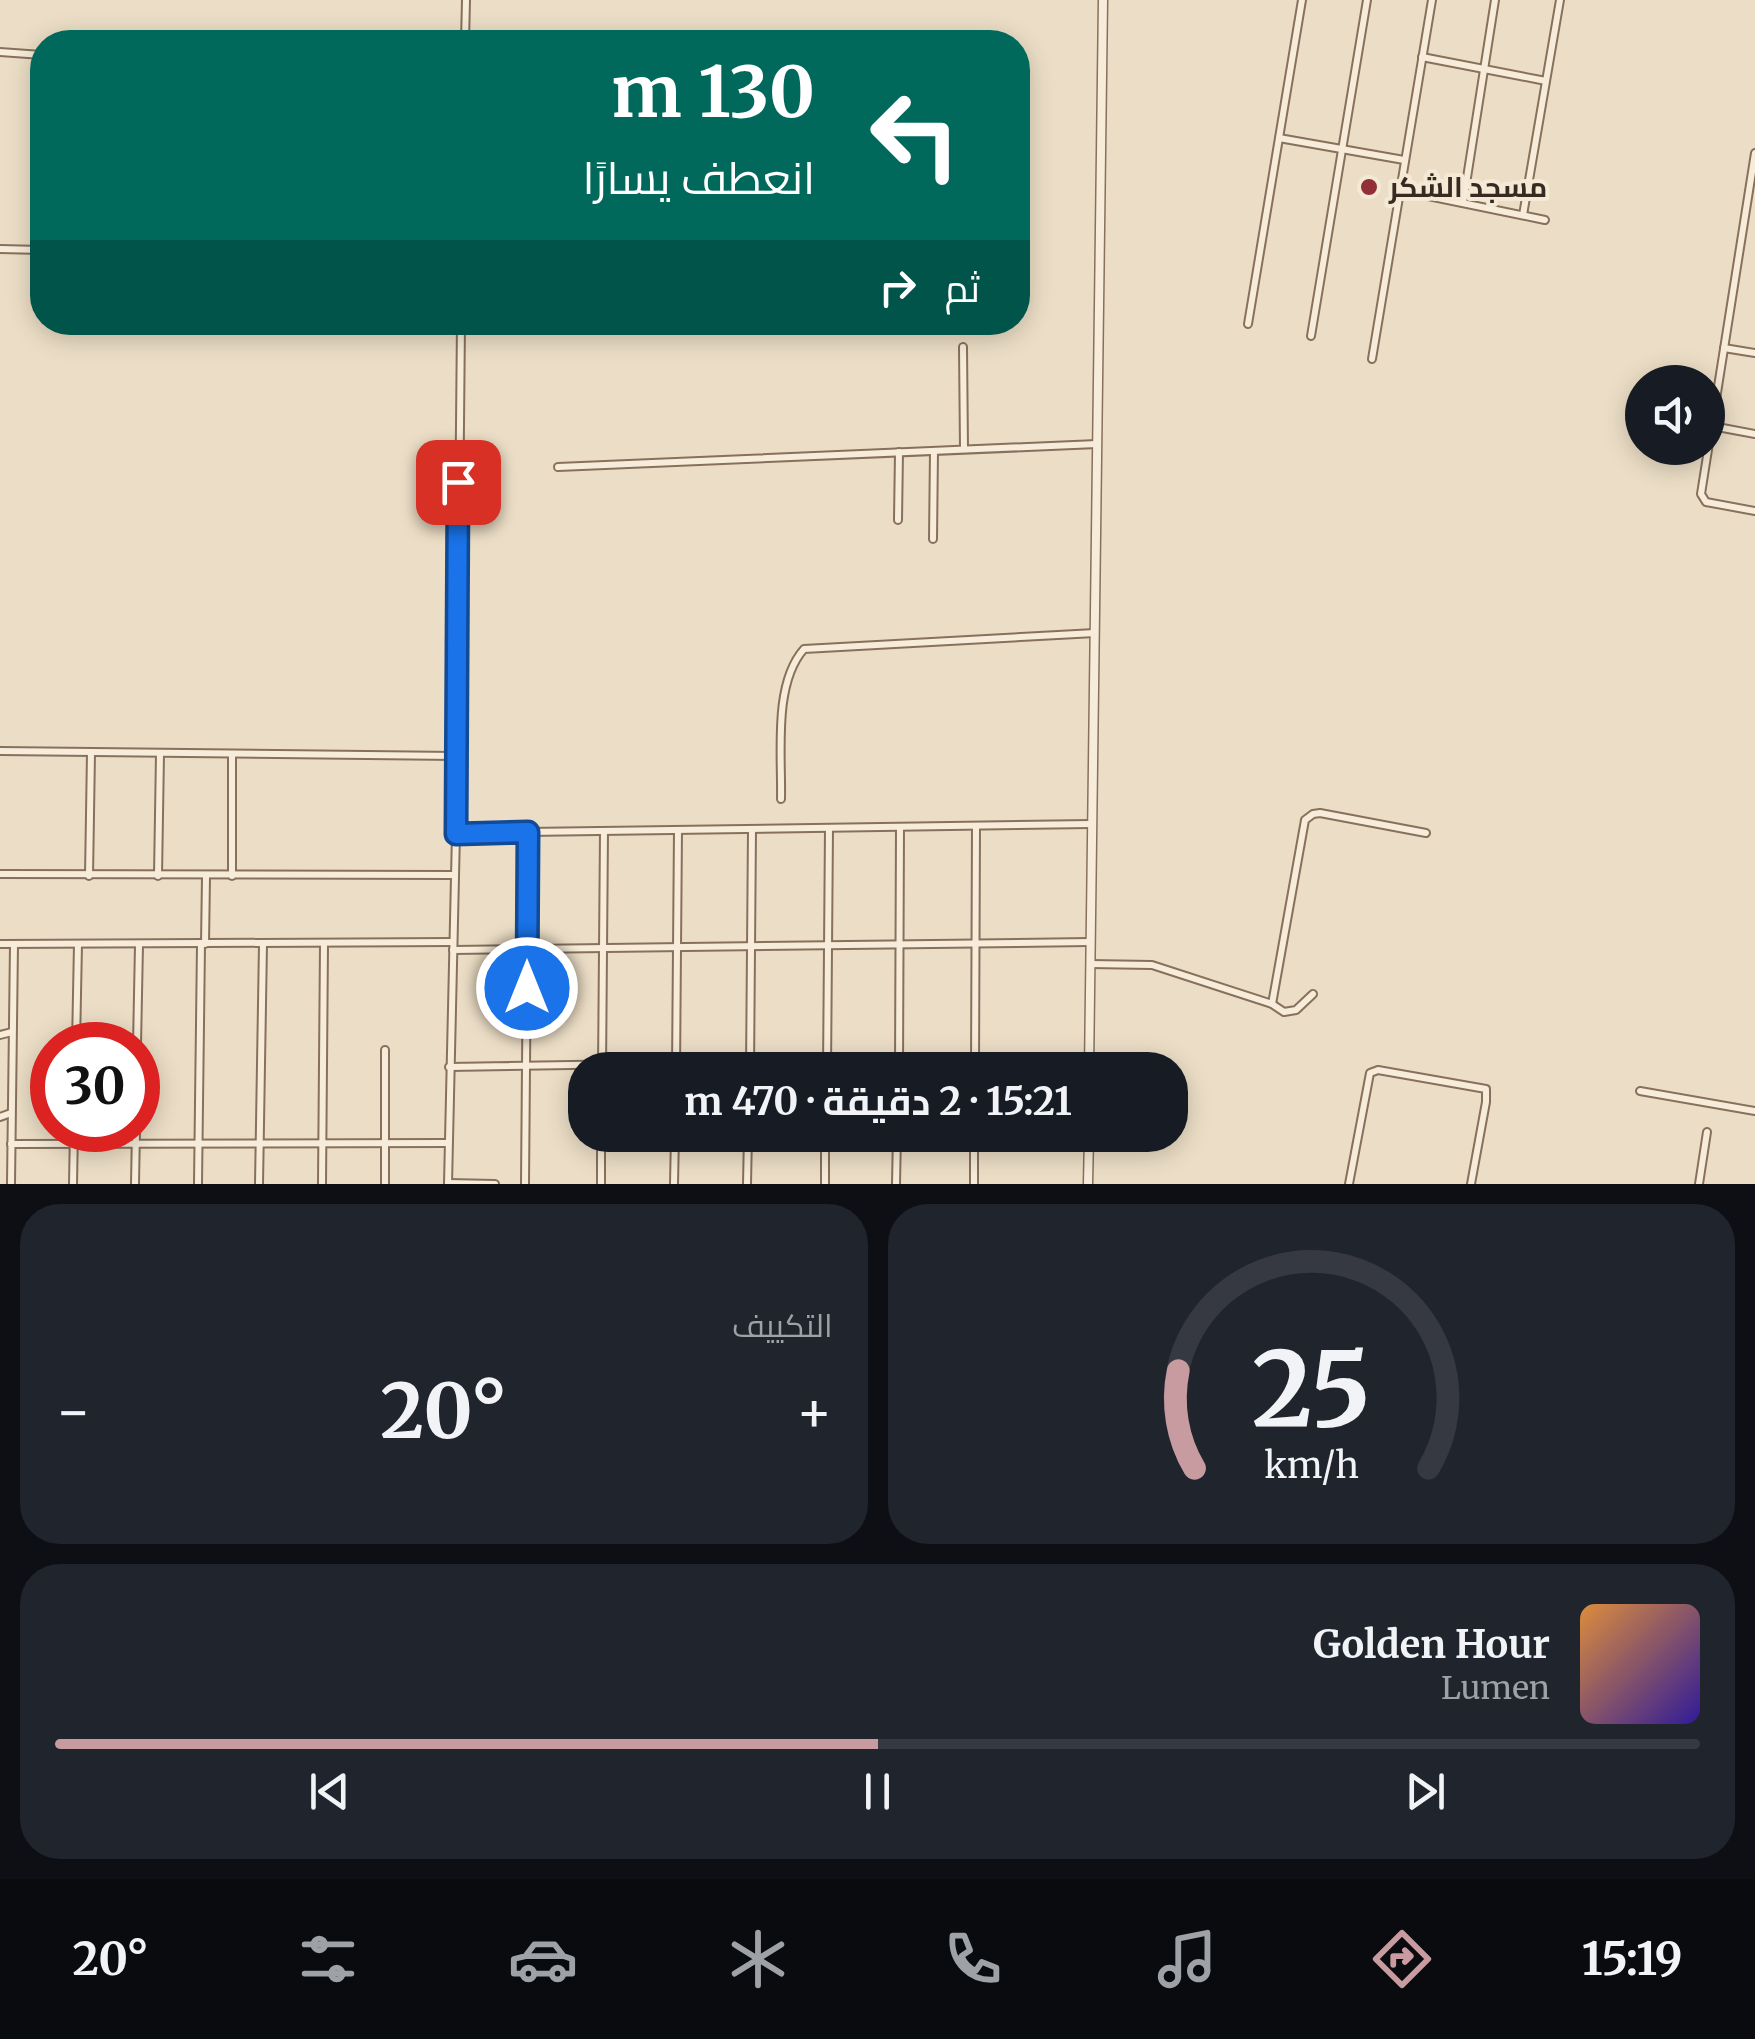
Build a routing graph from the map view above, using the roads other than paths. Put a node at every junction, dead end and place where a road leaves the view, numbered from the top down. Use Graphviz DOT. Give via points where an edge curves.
graph roads {
  1 [pos="466,0"];
  2 [pos="1104,0"];
  3 [pos="1302,0"];
  4 [pos="1367,0"];
  5 [pos="1432,0"];
  6 [pos="1495,0"];
  7 [pos="1560,0"];
  8 [pos="465,30"];
  9 [pos="0,52"];
  10 [pos="30,53"];
  11 [pos="1422,57"];
  12 [pos="1484,68"];
  13 [pos="1546,81"];
  14 [pos="1279,138"];
  15 [pos="1342,150"];
  16 [pos="1755,153"];
  17 [pos="1404,160"];
  18 [pos="1399,190"];
  19 [pos="1463,203"];
  20 [pos="1524,216"];
  21 [pos="1544,220"];
  22 [pos="0,249"];
  23 [pos="30,250"];
  24 [pos="1248,324"];
  25 [pos="461,335"];
  26 [pos="1311,336"];
  27 [pos="963,347"];
  28 [pos="1724,348"];
  29 [pos="1755,353"];
  30 [pos="1372,359"];
  31 [pos="1721,365"];
  32 [pos="1725,429"];
  33 [pos="1755,434"];
  34 [pos="1098,444"];
  35 [pos="964,449"];
  36 [pos="934,450"];
  37 [pos="899,452"];
  38 [pos="1706,465"];
  39 [pos="558,467"];
  40 [pos="1755,511"];
  41 [pos="898,520"];
  42 [pos="933,540"];
  43 [pos="1095,633"];
  44 [pos="0,750"];
  45 [pos="92,753"];
  46 [pos="160,754"];
  47 [pos="232,754"];
  48 [pos="456,756"];
  49 [pos="781,799"];
  50 [pos="1091,824"];
  51 [pos="976,826"];
  52 [pos="900,827"];
  53 [pos="829,828"];
  54 [pos="752,829"];
  55 [pos="678,830"];
  56 [pos="528,832"];
  57 [pos="604,832"];
  58 [pos="1426,833"];
  59 [pos="456,834"];
  60 [pos="0,874"];
  61 [pos="90,876"];
  62 [pos="158,876"];
  63 [pos="206,876"];
  64 [pos="232,876"];
  65 [pos="455,876"];
  66 [pos="1090,942"];
  67 [pos="0,944"];
  68 [pos="14,944"];
  69 [pos="78,944"];
  70 [pos="203,944"];
  71 [pos="263,944"];
  72 [pos="324,944"];
  73 [pos="900,944"];
  74 [pos="977,944"];
  75 [pos="139,945"];
  76 [pos="828,945"];
  77 [pos="453,946"];
  78 [pos="752,946"];
  79 [pos="677,947"];
  80 [pos="603,948"];
  81 [pos="527,949"];
  82 [pos="1090,964"];
  83 [pos="1313,994"];
  84 [pos="1272,1004"];
  85 [pos="76,1022"];
  86 [pos="138,1022"];
  87 [pos="12,1032"];
  88 [pos="0,1034"];
  89 [pos="386,1050"];
  90 [pos="602,1052"];
  91 [pos="676,1052"];
  92 [pos="751,1052"];
  93 [pos="827,1052"];
  94 [pos="899,1052"];
  95 [pos="975,1052"];
  96 [pos="1090,1052"];
  97 [pos="449,1067"];
  98 [pos="526,1067"];
  99 [pos="568,1068"];
  100 [pos="1640,1091"];
  101 [pos="1755,1111"];
  102 [pos="11,1113"];
  103 [pos="0,1117"];
  104 [pos="1707,1132"];
  105 [pos="160,1142"];
  106 [pos="198,1143"];
  107 [pos="322,1143"];
  108 [pos="385,1143"];
  109 [pos="448,1143"];
  110 [pos="11,1144"];
  111 [pos="30,1144"];
  112 [pos="260,1144"];
  113 [pos="74,1152"];
  114 [pos="136,1152"];
  115 [pos="601,1152"];
  116 [pos="674,1152"];
  117 [pos="748,1152"];
  118 [pos="826,1152"];
  119 [pos="897,1152"];
  120 [pos="974,1152"];
  121 [pos="1089,1152"];
  122 [pos="10,1184"];
  123 [pos="73,1184"];
  124 [pos="136,1184"];
  125 [pos="198,1184"];
  126 [pos="260,1184"];
  127 [pos="322,1184"];
  128 [pos="385,1184"];
  129 [pos="448,1184"];
  130 [pos="495,1184"];
  131 [pos="525,1184"];
  132 [pos="600,1184"];
  133 [pos="674,1184"];
  134 [pos="747,1184"];
  135 [pos="825,1184"];
  136 [pos="896,1184"];
  137 [pos="974,1184"];
  138 [pos="1088,1184"];
  139 [pos="1349,1184"];
  140 [pos="1472,1184"];
  141 [pos="1699,1184"];
  1 -- 8 [label="street"];
  2 -- 34 [label="street"];
  3 -- 14 [label="street"];
  4 -- 15 [label="street"];
  5 -- 11 [label="street"];
  6 -- 12 [label="street"];
  7 -- 13 [label="street"];
  9 -- 10 [label="street"];
  11 -- 12 [label="street"];
  11 -- 17 [label="street"];
  12 -- 13 [label="street"];
  12 -- 19 [label="street"];
  13 -- 20 [label="street"];
  14 -- 15 [label="street"];
  14 -- 24 [label="street"];
  15 -- 17 [label="street"];
  15 -- 26 [label="street"];
  16 -- 28 [label="street"];
  17 -- 18 [label="street"];
  18 -- 19 [label="street"];
  18 -- 30 [label="street"];
  19 -- 20 [label="street"];
  20 -- 21 [label="street"];
  22 -- 23 [label="street"];
  25 -- 48 [label="street"];
  27 -- 35 [label="street"];
  28 -- 29 [label="street"];
  28 -- 31 [label="street"];
  32 -- 33 [label="street"];
  34 -- 35 [label="street"];
  34 -- 43 [label="street"];
  35 -- 36 [label="street"];
  36 -- 37 [label="street"];
  36 -- 42 [label="street"];
  37 -- 39 [label="street"];
  37 -- 41 [label="street"];
  38 -- 40 [label="street" via="1702,499"];
  43 -- 49 [label="street" via="804,649 784,691"];
  43 -- 50 [label="street"];
  44 -- 45 [label="street"];
  45 -- 46 [label="street"];
  45 -- 61 [label="street"];
  46 -- 47 [label="street"];
  46 -- 62 [label="street"];
  47 -- 48 [label="street"];
  47 -- 64 [label="street"];
  48 -- 59 [label="street"];
  50 -- 51 [label="street"];
  50 -- 66 [label="street"];
  51 -- 52 [label="street"];
  51 -- 74 [label="street"];
  52 -- 53 [label="street"];
  52 -- 73 [label="street"];
  53 -- 54 [label="street"];
  53 -- 76 [label="street"];
  54 -- 55 [label="street"];
  54 -- 78 [label="street"];
  55 -- 57 [label="street"];
  55 -- 79 [label="street"];
  56 -- 57 [label="street"];
  56 -- 59 [label="street"];
  56 -- 81 [label="street"];
  57 -- 80 [label="street"];
  58 -- 84 [label="street" via="1320,813 1304,820"];
  59 -- 65 [label="street"];
  60 -- 61 [label="street"];
  61 -- 62 [label="street"];
  62 -- 63 [label="street"];
  63 -- 64 [label="street"];
  63 -- 70 [label="street"];
  64 -- 65 [label="street"];
  65 -- 77 [label="street"];
  66 -- 74 [label="street"];
  66 -- 82 [label="street"];
  67 -- 68 [label="street"];
  68 -- 69 [label="street"];
  68 -- 87 [label="street"];
  69 -- 75 [label="street"];
  69 -- 85 [label="street"];
  70 -- 71 [label="street"];
  70 -- 75 [label="street"];
  70 -- 106 [label="street"];
  71 -- 72 [label="street"];
  71 -- 112 [label="street"];
  72 -- 77 [label="street"];
  72 -- 107 [label="street"];
  73 -- 74 [label="street"];
  73 -- 76 [label="street"];
  73 -- 94 [label="street"];
  74 -- 95 [label="street"];
  75 -- 86 [label="street"];
  76 -- 78 [label="street"];
  76 -- 93 [label="street"];
  77 -- 81 [label="street"];
  77 -- 97 [label="street"];
  78 -- 79 [label="street"];
  78 -- 92 [label="street"];
  79 -- 80 [label="street"];
  79 -- 91 [label="street"];
  80 -- 81 [label="street"];
  80 -- 90 [label="street"];
  81 -- 98 [label="street"];
  82 -- 84 [label="street" via="1152,965"];
  82 -- 96 [label="street"];
  83 -- 84 [label="street" via="1290,1012"];
  87 -- 88 [label="street"];
  87 -- 102 [label="street"];
  89 -- 108 [label="street"];
  97 -- 98 [label="street"];
  97 -- 109 [label="street"];
  98 -- 99 [label="street"];
  98 -- 131 [label="street"];
  100 -- 101 [label="street"];
  102 -- 103 [label="street"];
  102 -- 110 [label="street"];
  104 -- 141 [label="street"];
  105 -- 106 [label="street"];
  106 -- 112 [label="street"];
  106 -- 125 [label="street"];
  107 -- 108 [label="street"];
  107 -- 112 [label="street"];
  107 -- 127 [label="street"];
  108 -- 109 [label="street"];
  108 -- 128 [label="street"];
  109 -- 129 [label="street"];
  110 -- 111 [label="street"];
  110 -- 122 [label="street"];
  112 -- 126 [label="street"];
  113 -- 123 [label="street"];
  114 -- 124 [label="street"];
  115 -- 132 [label="street"];
  116 -- 133 [label="street"];
  117 -- 134 [label="street"];
  118 -- 135 [label="street"];
  119 -- 136 [label="street"];
  120 -- 137 [label="street"];
  121 -- 138 [label="street"];
  129 -- 130 [label="street"];
  139 -- 140 [label="street" via="1370,1073 1378,1070 1486,1089"];
}
